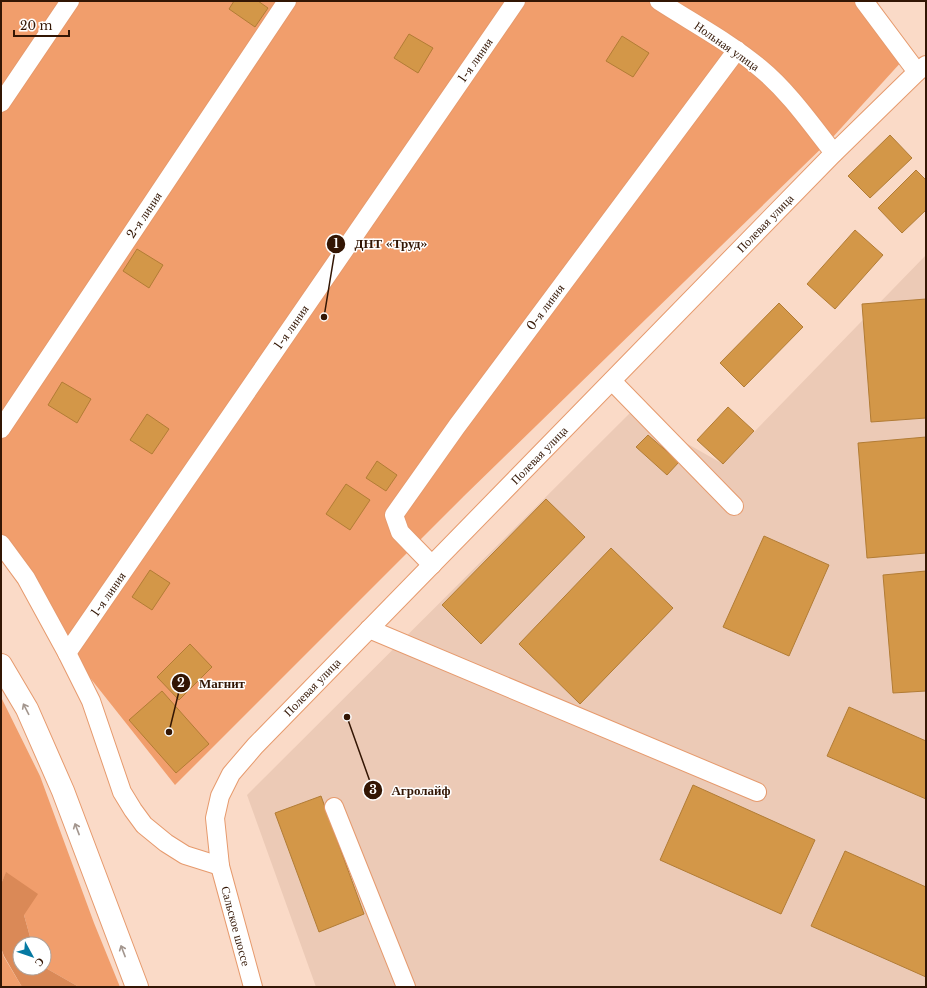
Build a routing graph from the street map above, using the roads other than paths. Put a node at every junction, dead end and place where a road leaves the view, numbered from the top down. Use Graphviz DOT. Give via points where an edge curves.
graph roads {
  1 [pos="70,1"];
  2 [pos="287,1"];
  3 [pos="516,1"];
  4 [pos="659,1"];
  5 [pos="864,1"];
  6 [pos="737,50"];
  7 [pos="921,68"];
  8 [pos="1,103"];
  9 [pos="834,153"];
  10 [pos="612,380"];
  11 [pos="1,429"];
  12 [pos="734,506"];
  13 [pos="1,544"];
  14 [pos="432,565"];
  15 [pos="369,629"];
  16 [pos="67,653"];
  17 [pos="1,665"];
  18 [pos="757,792"];
  19 [pos="334,807"];
  20 [pos="220,866"];
  21 [pos="137,987"];
  22 [pos="253,987"];
  23 [pos="406,987"];
  1 -- 8 [label="street"];
  2 -- 11 [label="street, 2-я линия"];
  3 -- 16 [label="street, 1-я линия"];
  4 -- 6 [label="street, Нольная улица"];
  5 -- 7 [label="street"];
  6 -- 9 [label="street, Нольная улица" via="761,69 792,100"];
  6 -- 14 [label="street, 0-я линия" via="456,426 394,515 400,532"];
  7 -- 9 [label="street, Полевая улица"];
  9 -- 10 [label="street, Полевая улица"];
  10 -- 12 [label="street"];
  10 -- 14 [label="street, Полевая улица"];
  13 -- 16 [label="street" via="26,578"];
  14 -- 15 [label="street, Полевая улица"];
  15 -- 18 [label="street"];
  15 -- 20 [label="street, Полевая улица" via="231,774 220,796 215,818"];
  16 -- 20 [label="street" via="91,701 122,792 133,810 144,825 185,855"];
  21 -- 17 [label="highway, one-way" via="63,791 27,709"];
  19 -- 23 [label="street"];
  20 -- 22 [label="street, Сальское шоссе"];
}
